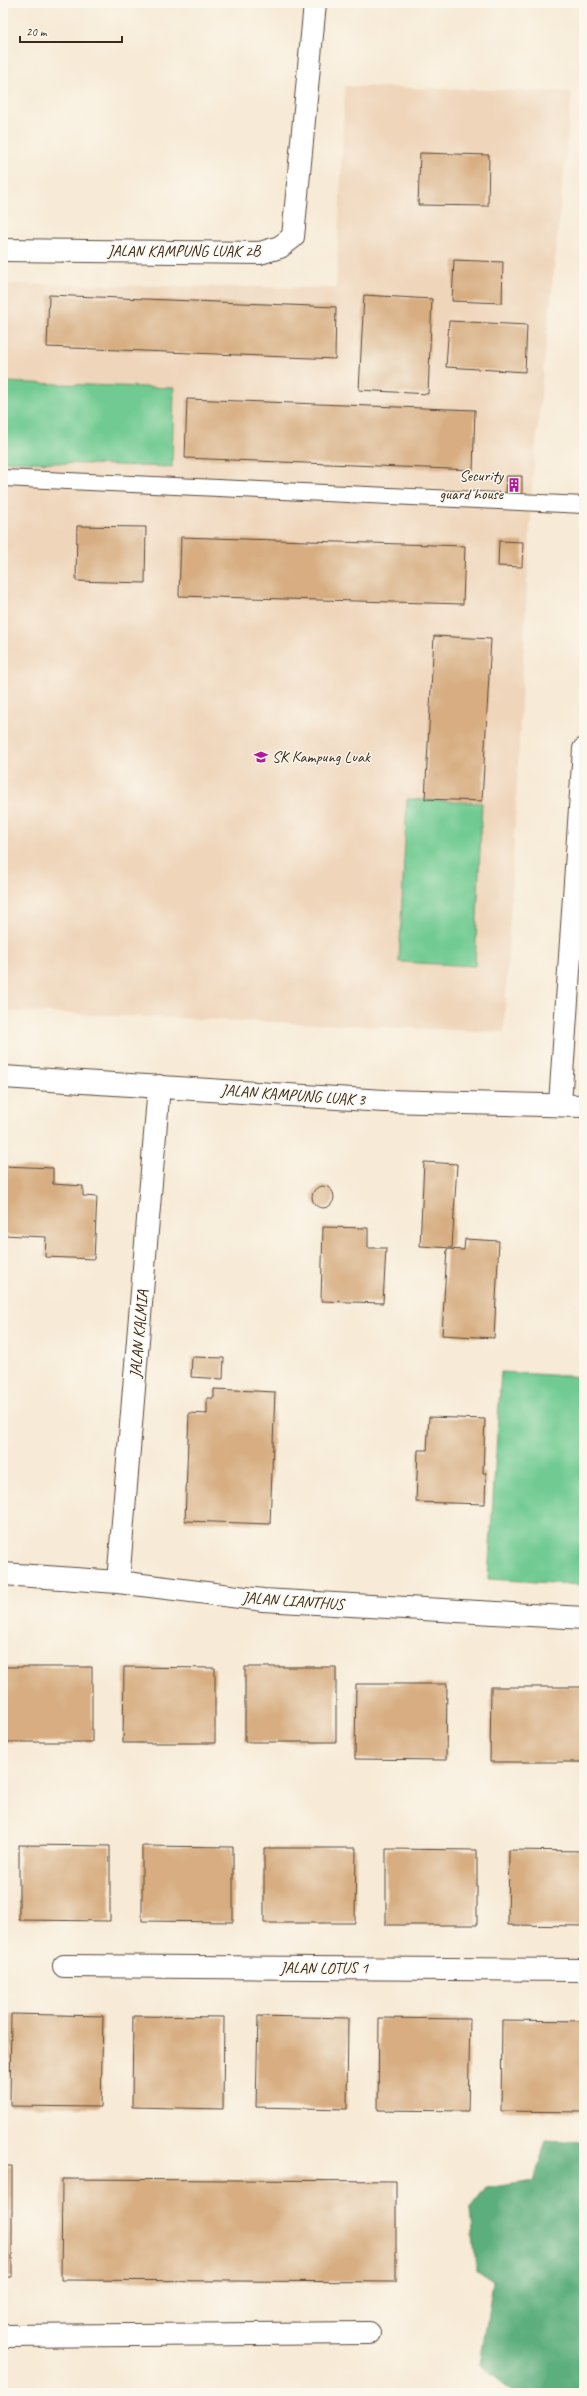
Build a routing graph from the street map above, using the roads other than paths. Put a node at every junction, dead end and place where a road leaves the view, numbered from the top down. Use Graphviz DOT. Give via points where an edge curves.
graph roads {
  1 [pos="315,3"];
  2 [pos="3,250"];
  3 [pos="3,478"];
  4 [pos="584,505"];
  5 [pos="584,749"];
  6 [pos="3,1077"];
  7 [pos="159,1086"];
  8 [pos="560,1104"];
  9 [pos="584,1106"];
  10 [pos="3,1574"];
  11 [pos="118,1582"];
  12 [pos="584,1618"];
  13 [pos="64,1966"];
  14 [pos="584,1970"];
  15 [pos="369,2333"];
  16 [pos="3,2336"];
  1 -- 2 [label="street, JALAN KAMPUNG LUAK 2B" via="293,237 280,247 260,252"];
  3 -- 4 [label="lane"];
  5 -- 8 [label="street"];
  6 -- 7 [label="street, JALAN KAMPUNG LUAK 3"];
  7 -- 8 [label="street, JALAN KAMPUNG LUAK 3" via="384,1101"];
  7 -- 11 [label="street, JALAN KALMIA"];
  8 -- 9 [label="street, JALAN KAMPUNG LUAK 3"];
  10 -- 11 [label="street, JALAN LIANTHUS"];
  11 -- 12 [label="street, JALAN LIANTHUS" via="263,1600"];
  13 -- 14 [label="street, JALAN LOTUS 1"];
  15 -- 16 [label="street"];
}
